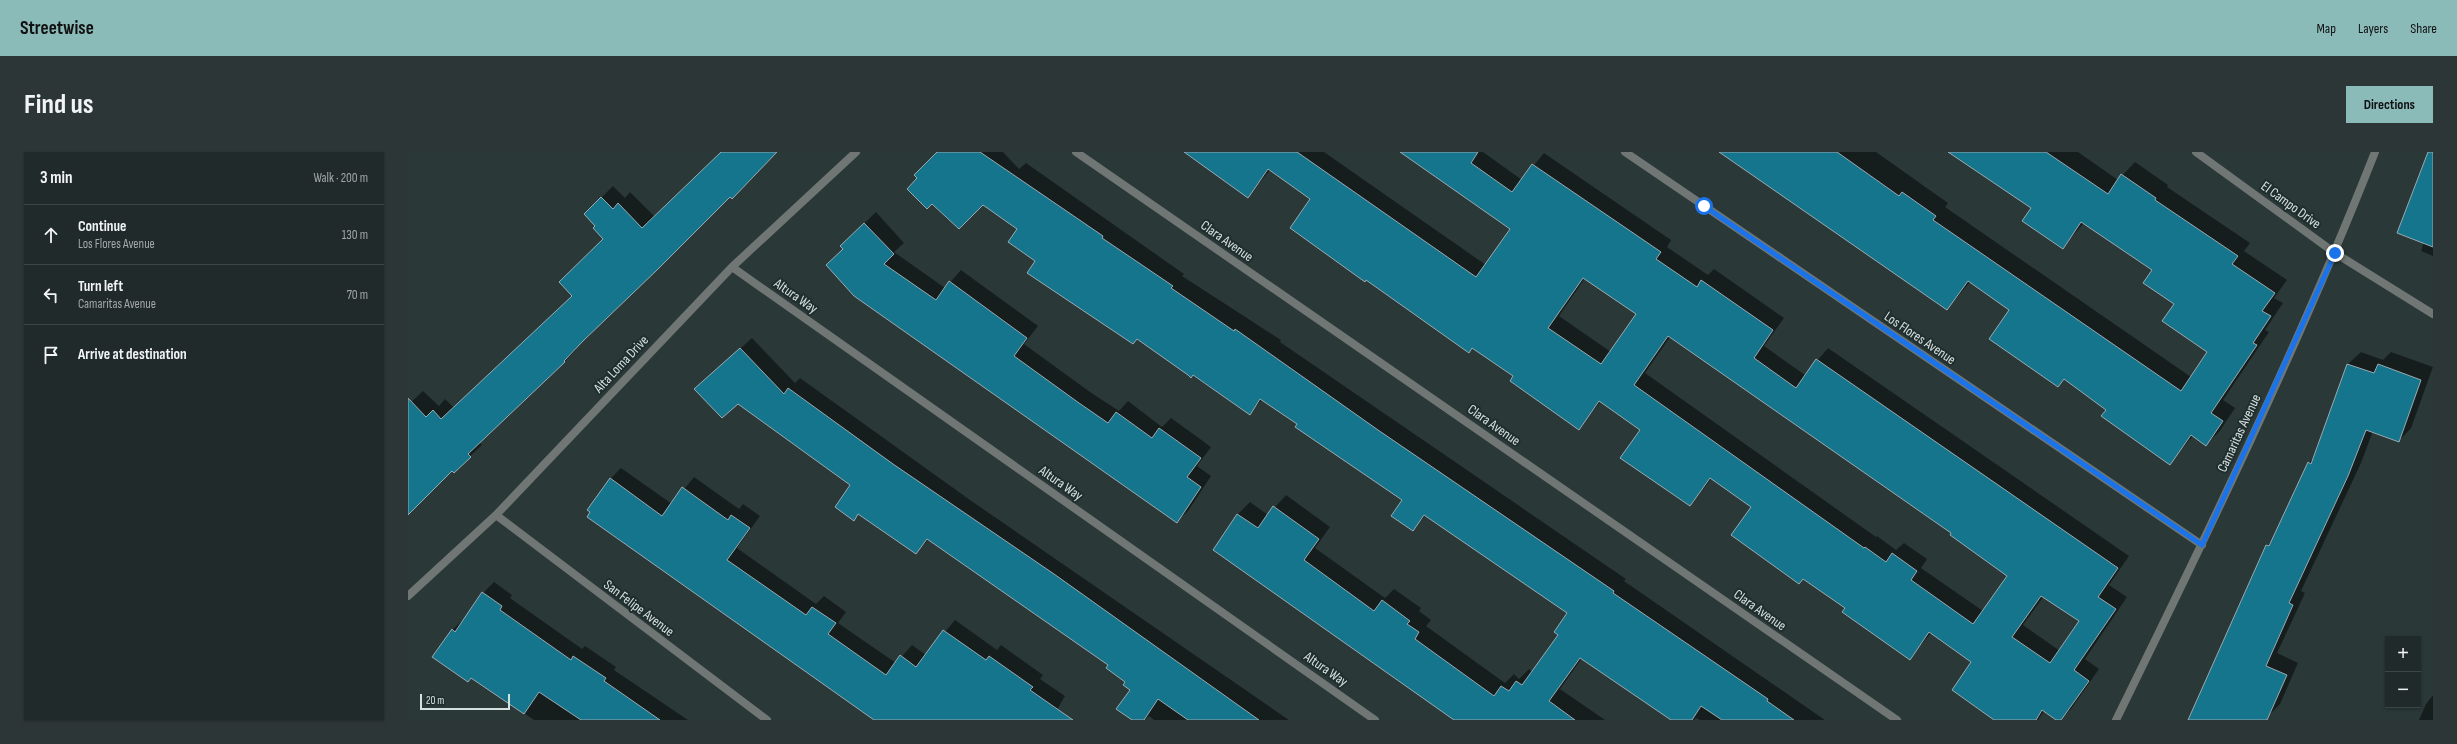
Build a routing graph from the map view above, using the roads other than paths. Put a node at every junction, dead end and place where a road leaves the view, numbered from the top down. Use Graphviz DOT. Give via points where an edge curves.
graph roads {
  1 [pos="856,152"];
  2 [pos="1076,152"];
  3 [pos="1625,152"];
  4 [pos="2196,152"];
  5 [pos="2376,152"];
  6 [pos="2335,253"];
  7 [pos="732,267"];
  8 [pos="2433,314"];
  9 [pos="496,515"];
  10 [pos="2202,545"];
  11 [pos="408,596"];
  12 [pos="766,720"];
  13 [pos="1375,720"];
  14 [pos="1897,720"];
  15 [pos="2116,720"];
  1 -- 7 [label="street, Alta Loma Drive"];
  2 -- 14 [label="street, Clara Avenue"];
  3 -- 10 [label="street, Los Flores Avenue"];
  4 -- 6 [label="street, El Campo Drive"];
  5 -- 6 [label="street, Camaritas Avenue"];
  6 -- 8 [label="street, El Campo Drive"];
  6 -- 10 [label="street, Camaritas Avenue"];
  7 -- 9 [label="street, Alta Loma Drive"];
  7 -- 13 [label="street, Altura Way"];
  9 -- 11 [label="street, Alta Loma Drive"];
  9 -- 12 [label="street, San Felipe Avenue"];
  10 -- 15 [label="street, Camaritas Avenue"];
}
